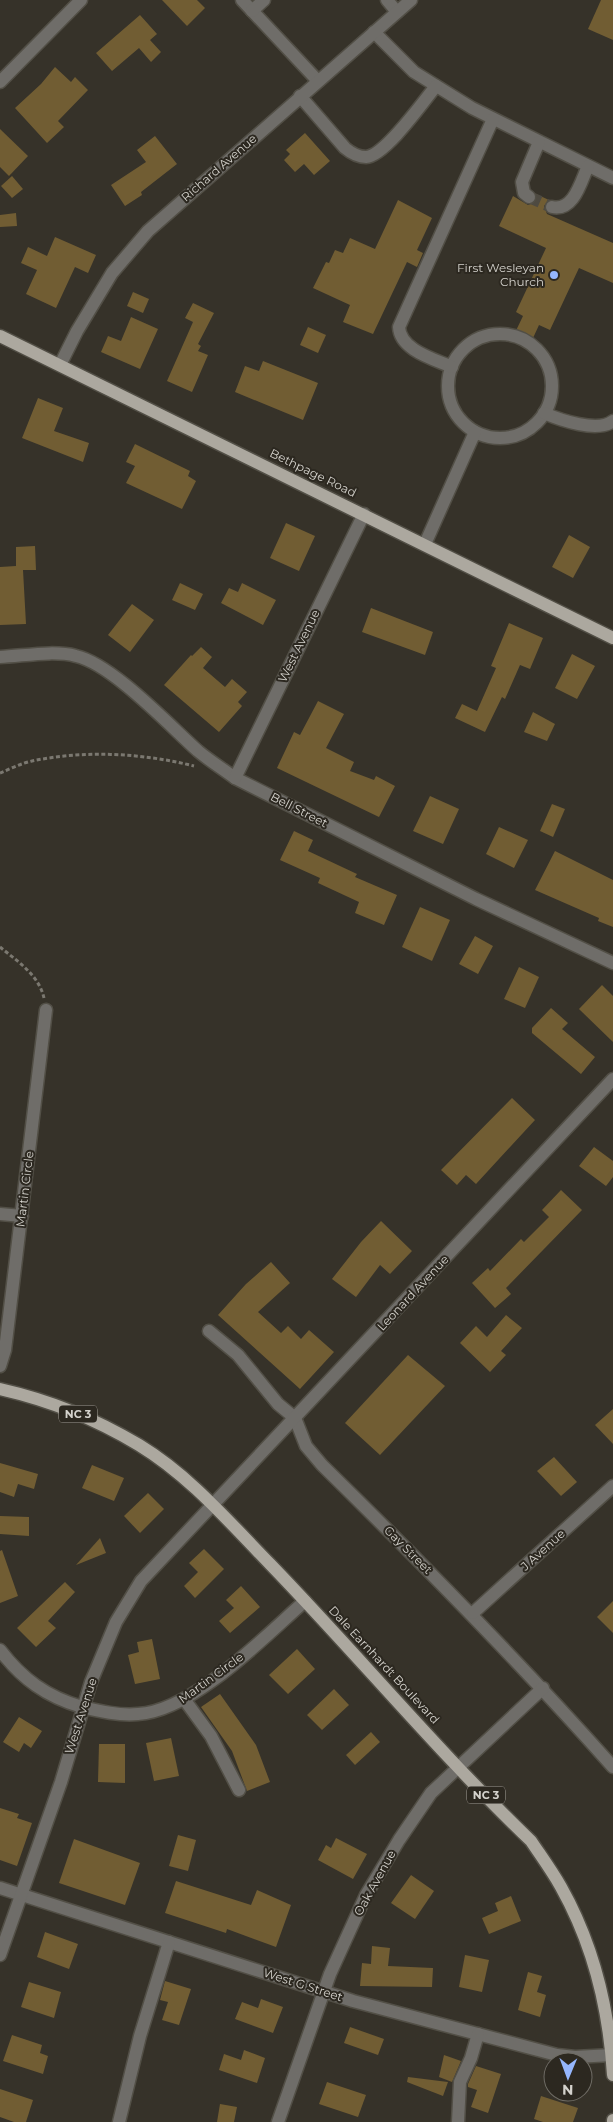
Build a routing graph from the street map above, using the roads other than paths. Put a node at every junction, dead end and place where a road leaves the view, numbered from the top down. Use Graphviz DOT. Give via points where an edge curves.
graph roads {
  1 [pos="81,0"];
  2 [pos="242,0"];
  3 [pos="264,0"];
  4 [pos="387,0"];
  5 [pos="411,0"];
  6 [pos="252,11"];
  7 [pos="397,12"];
  8 [pos="374,32"];
  9 [pos="318,81"];
  10 [pos="0,82"];
  11 [pos="436,86"];
  12 [pos="300,96"];
  13 [pos="493,119"];
  14 [pos="539,142"];
  15 [pos="588,166"];
  16 [pos="613,178"];
  17 [pos="529,197"];
  18 [pos="552,207"];
  19 [pos="0,336"];
  20 [pos="60,365"];
  21 [pos="452,367"];
  22 [pos="544,413"];
  23 [pos="613,421"];
  24 [pos="475,432"];
  25 [pos="364,514"];
  26 [pos="426,544"];
  27 [pos="613,638"];
  28 [pos="0,657"];
  29 [pos="235,778"];
  30 [pos="613,963"];
  31 [pos="46,1010"];
  32 [pos="613,1079"];
  33 [pos="0,1214"];
  34 [pos="22,1216"];
  35 [pos="209,1331"];
  36 [pos="0,1366"];
  37 [pos="0,1389"];
  38 [pos="295,1418"];
  39 [pos="613,1486"];
  40 [pos="213,1505"];
  41 [pos="305,1601"];
  42 [pos="473,1614"];
  43 [pos="0,1650"];
  44 [pos="543,1688"];
  45 [pos="184,1700"];
  46 [pos="83,1707"];
  47 [pos="459,1766"];
  48 [pos="613,1767"];
  49 [pos="239,1790"];
  50 [pos="0,1888"];
  51 [pos="21,1895"];
  52 [pos="169,1942"];
  53 [pos="0,1955"];
  54 [pos="324,1992"];
  55 [pos="478,2034"];
  56 [pos="612,2055"];
  57 [pos="613,2075"];
  58 [pos="119,2122"];
  59 [pos="278,2122"];
  60 [pos="458,2122"];
  1 -- 10 [label="street"];
  2 -- 6 [label="street"];
  3 -- 6 [label="street"];
  4 -- 7 [label="street"];
  5 -- 7 [label="street, Richard Avenue"];
  6 -- 9 [label="street"];
  7 -- 8 [label="street, Richard Avenue"];
  8 -- 9 [label="street, Richard Avenue"];
  8 -- 11 [label="street" via="414,72"];
  9 -- 12 [label="street, Richard Avenue"];
  11 -- 12 [label="street" via="392,139 366,157 352,154 345,148"];
  11 -- 13 [label="street"];
  12 -- 20 [label="street, Richard Avenue" via="148,230 112,272 76,331"];
  13 -- 14 [label="street"];
  13 -- 21 [label="street" via="399,327 401,338 409,346"];
  14 -- 15 [label="street"];
  14 -- 17 [label="street" via="522,182 524,193"];
  15 -- 16 [label="street"];
  15 -- 18 [label="street" via="569,204"];
  19 -- 20 [label="main road, Bethpage Road"];
  20 -- 25 [label="main road, Bethpage Road"];
  21 -- 22 [label="street" via="465,347 479,338 512,335 528,342 548,365 552,379 552,393"];
  21 -- 24 [label="street" via="448,375 452,408"];
  22 -- 23 [label="street" via="580,424 607,426"];
  22 -- 24 [label="street" via="530,428 517,435 489,437"];
  24 -- 26 [label="street"];
  25 -- 26 [label="main road, Bethpage Road"];
  25 -- 29 [label="street, West Avenue"];
  26 -- 27 [label="main road, Bethpage Road"];
  28 -- 29 [label="street, Bell Street" via="58,654 88,660 106,670 200,753"];
  29 -- 30 [label="street, Bell Street" via="476,899"];
  31 -- 34 [label="street, Martin Circle"];
  32 -- 38 [label="street, Leonard Avenue"];
  33 -- 34 [label="street"];
  34 -- 36 [label="street, Martin Circle" via="5,1350"];
  35 -- 38 [label="street, Gay Street" via="238,1355 278,1404"];
  37 -- 40 [label="main road, Dale Earnhardt Boulevard / NC 3" via="37,1398 82,1415 140,1446 188,1481"];
  38 -- 40 [label="street, Leonard Avenue"];
  38 -- 42 [label="street, Gay Street" via="306,1446 322,1465"];
  39 -- 42 [label="street, J Avenue"];
  40 -- 41 [label="main road, Dale Earnhardt Boulevard / NC 3"];
  40 -- 46 [label="street, West Avenue" via="141,1581 116,1622"];
  41 -- 45 [label="street, Martin Circle" via="239,1659"];
  41 -- 47 [label="main road, Dale Earnhardt Boulevard / NC 3"];
  42 -- 44 [label="street, Gay Street"];
  43 -- 46 [label="street, Martin Circle" via="31,1683 50,1696"];
  44 -- 47 [label="street, Oak Avenue"];
  44 -- 48 [label="street, Gay Street"];
  45 -- 46 [label="street, Martin Circle" via="138,1714"];
  45 -- 49 [label="street" via="211,1736"];
  46 -- 51 [label="street, West Avenue" via="61,1782"];
  47 -- 54 [label="street, Oak Avenue" via="431,1794 394,1848 366,1895"];
  47 -- 56 [label="main road, Dale Earnhardt Boulevard / NC 3" via="532,1841 561,1887 595,1969 606,2011"];
  50 -- 51 [label="street, West G Street"];
  51 -- 52 [label="street, West G Street"];
  51 -- 53 [label="street, West Avenue"];
  52 -- 54 [label="street, West G Street"];
  52 -- 58 [label="street" via="140,2036"];
  54 -- 55 [label="street, West G Street"];
  54 -- 59 [label="street, Oak Avenue"];
  55 -- 56 [label="street, West G Street" via="557,2055"];
  55 -- 60 [label="street" via="472,2058 460,2082"];
  56 -- 57 [label="main road, Dale Earnhardt Boulevard / NC 3"];
}
